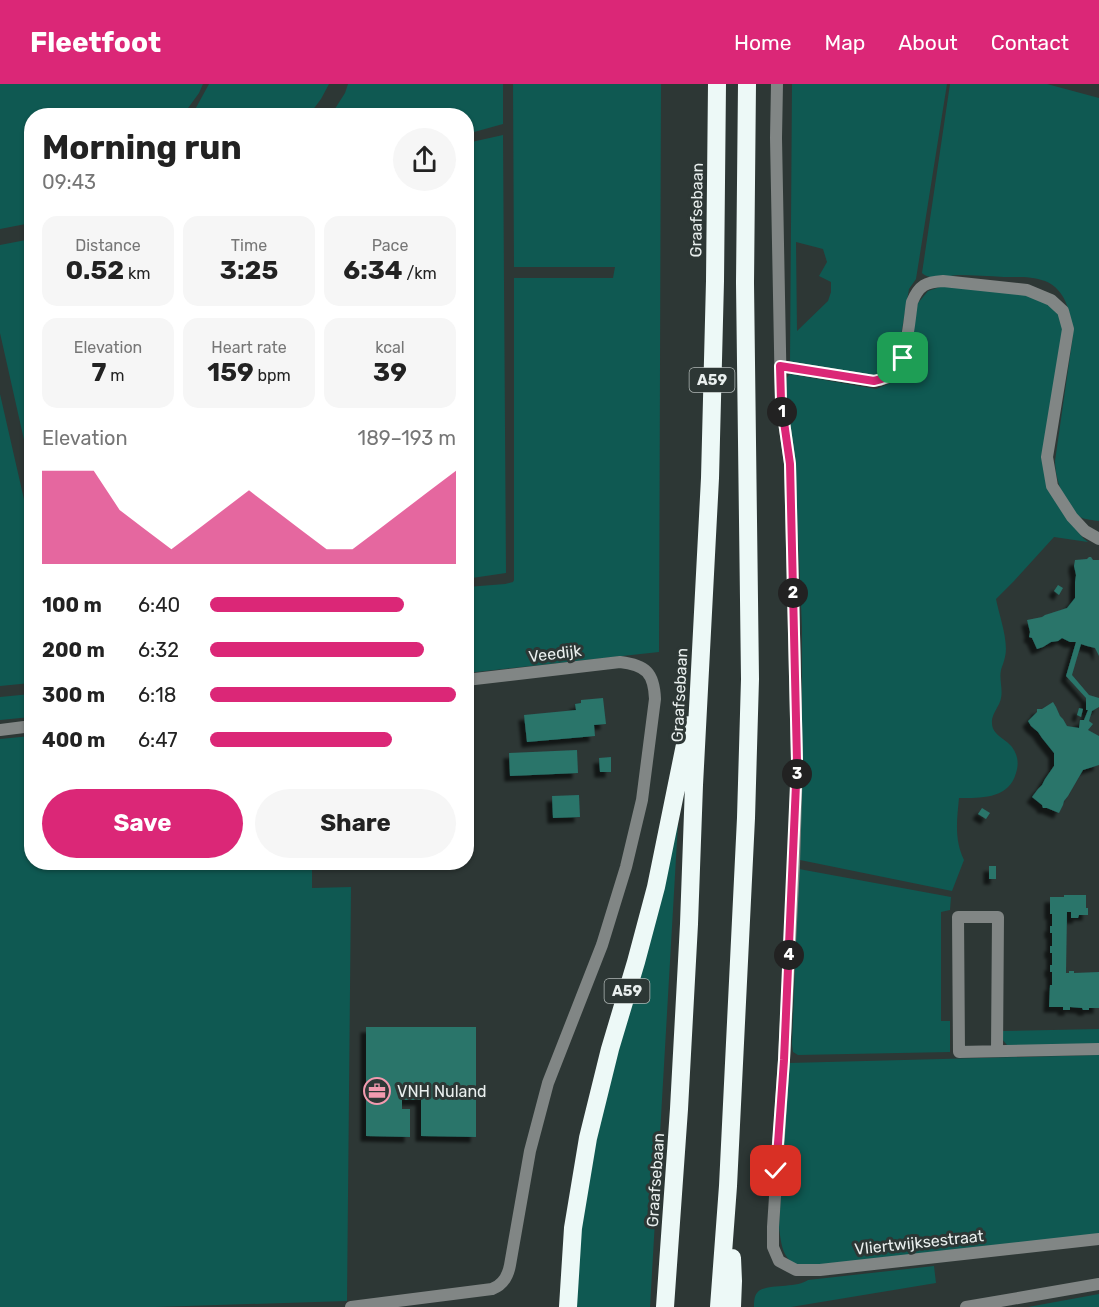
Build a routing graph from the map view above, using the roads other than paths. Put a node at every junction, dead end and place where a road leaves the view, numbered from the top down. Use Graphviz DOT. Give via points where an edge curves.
graph roads {
  1 [pos="717,84"];
  2 [pos="747,84"];
  3 [pos="777,84"];
  4 [pos="780,366"];
  5 [pos="1099,539"];
  6 [pos="646,671"];
  7 [pos="700,677"];
  8 [pos="474,679"];
  9 [pos="24,727"];
  10 [pos="0,730"];
  11 [pos="1099,1049"];
  12 [pos="997,1051"];
  13 [pos="728,1186"];
  14 [pos="1099,1239"];
  15 [pos="1099,1284"];
  16 [pos="351,1307"];
  17 [pos="568,1307"];
  18 [pos="665,1307"];
  19 [pos="719,1307"];
  20 [pos="732,1307"];
  21 [pos="966,1307"];
  1 -- 7 [label="highway, Graafsebaan / A59" via="710,478"];
  2 -- 13 [label="highway, A59" via="745,283 750,679 747,818"];
  3 -- 4 [label="street"];
  4 -- 5 [label="street" via="874,381 888,378 903,358 915,294 934,281 1027,290 1051,300 1063,311 1068,328 1047,457 1052,486 1072,517"];
  4 -- 14 [label="street, Vliertwijksestraat" via="790,464 797,761 773,1247 779,1261 796,1270 820,1270"];
  6 -- 8 [label="street, Veedijk" via="620,662"];
  6 -- 16 [label="street, Graafsebaan" via="652,678 655,699 642,800 602,945 548,1083 530,1151 509,1273 492,1289"];
  7 -- 17 [label="highway, A59" via="656,887 588,1138 573,1228"];
  7 -- 18 [label="highway, Graafsebaan / A59"];
  9 -- 10 [label="street"];
  11 -- 12 [label="street"];
  12 -- 12 [label="street" via="998,917 958,917 959,1052"];
  13 -- 19 [label="highway, A59"];
  13 -- 20 [label="highway, A59"];
  15 -- 21 [label="street"];
}
